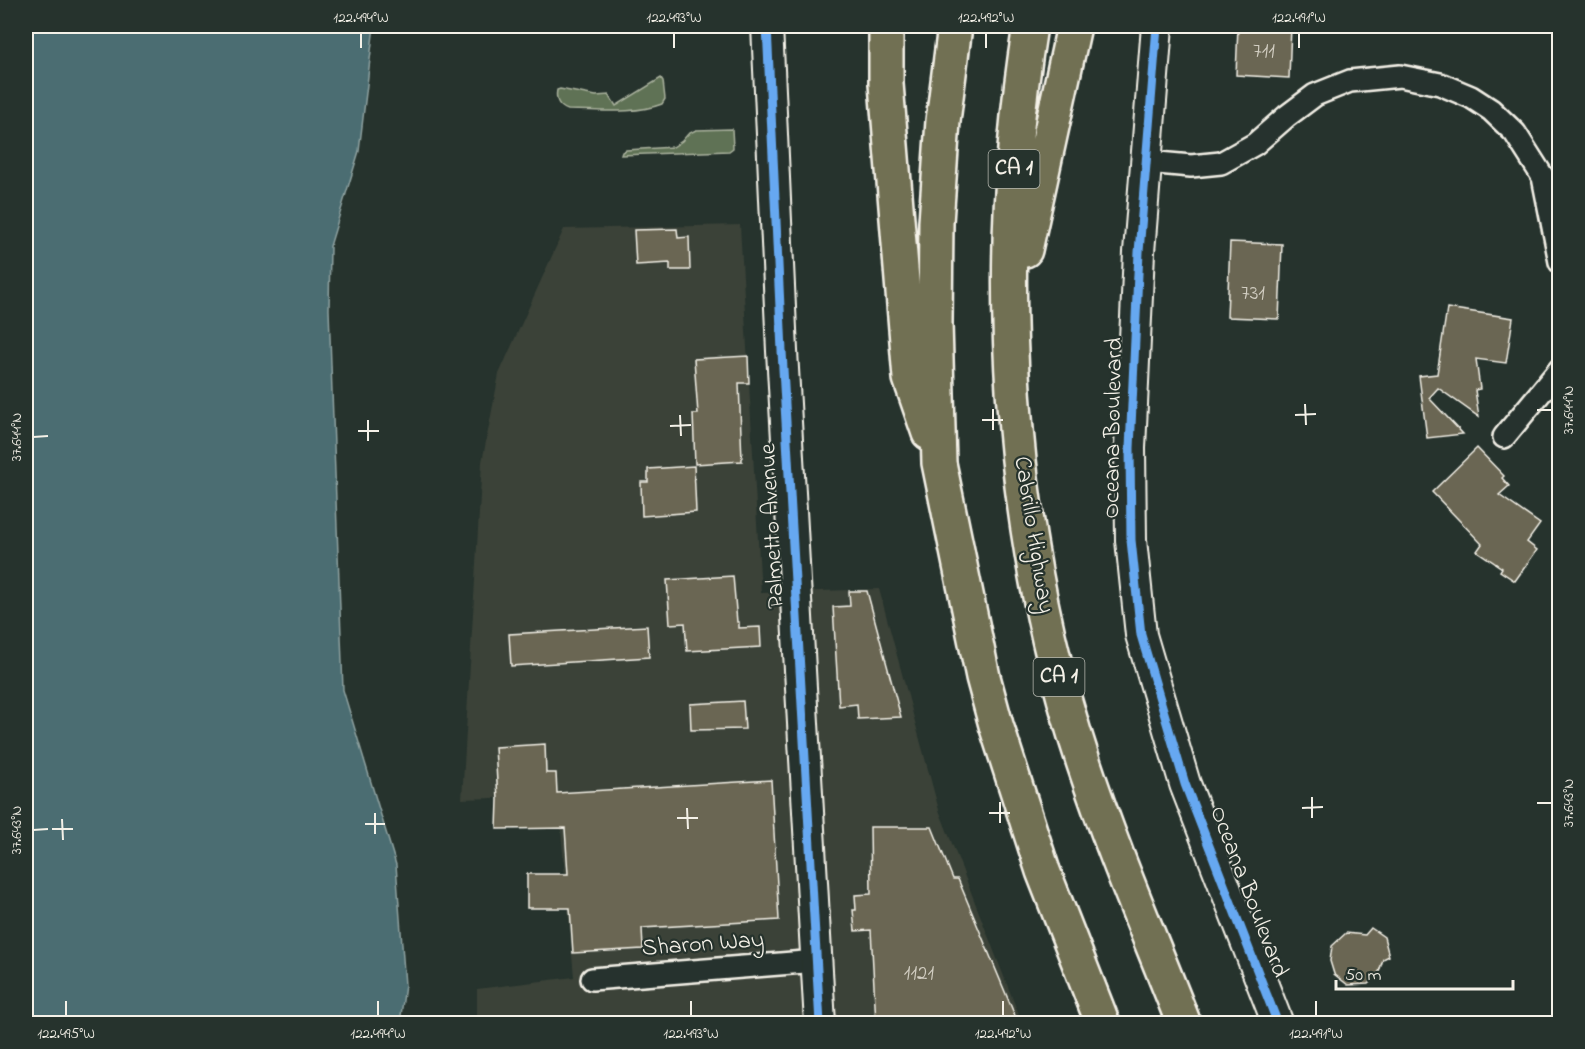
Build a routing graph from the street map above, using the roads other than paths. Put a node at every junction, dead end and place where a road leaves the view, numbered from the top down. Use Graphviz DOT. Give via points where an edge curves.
graph roads {
  1 [pos="767,26"];
  2 [pos="886,26"];
  3 [pos="910,26"];
  4 [pos="955,26"];
  5 [pos="1030,26"];
  6 [pos="1074,26"];
  7 [pos="1157,26"];
  8 [pos="1147,162"];
  9 [pos="1560,262"];
  10 [pos="902,302"];
  11 [pos="1010,314"];
  12 [pos="1560,369"];
  13 [pos="1504,437"];
  14 [pos="939,463"];
  15 [pos="817,961"];
  16 [pos="592,979"];
  17 [pos="820,1023"];
  18 [pos="1103,1023"];
  19 [pos="1184,1023"];
  20 [pos="1278,1023"];
  1 -- 15 [label="street, Palmetto Avenue"];
  2 -- 10 [label="highway" via="886,84"];
  3 -- 10 [label="highway" via="899,160"];
  4 -- 14 [label="highway" via="936,222"];
  5 -- 11 [label="highway, Cabrillo Highway / CA 1" via="1014,161"];
  6 -- 11 [label="highway"];
  7 -- 8 [label="street, Oceana Boulevard"];
  8 -- 9 [label="street" via="1191,166 1221,163 1255,144 1315,95 1350,81 1400,76 1440,84 1491,110 1515,133 1543,177"];
  8 -- 20 [label="street, Oceana Boulevard" via="1130,448 1131,540 1141,635 1185,784"];
  10 -- 14 [label="highway" via="910,378"];
  11 -- 19 [label="highway, Cabrillo Highway / CA 1" via="1023,487 1056,666 1094,791"];
  12 -- 13 [label="street"];
  14 -- 18 [label="highway" via="996,725 1043,871"];
  15 -- 16 [label="street, Sharon Way"];
  15 -- 17 [label="street, Palmetto Avenue"];
}
